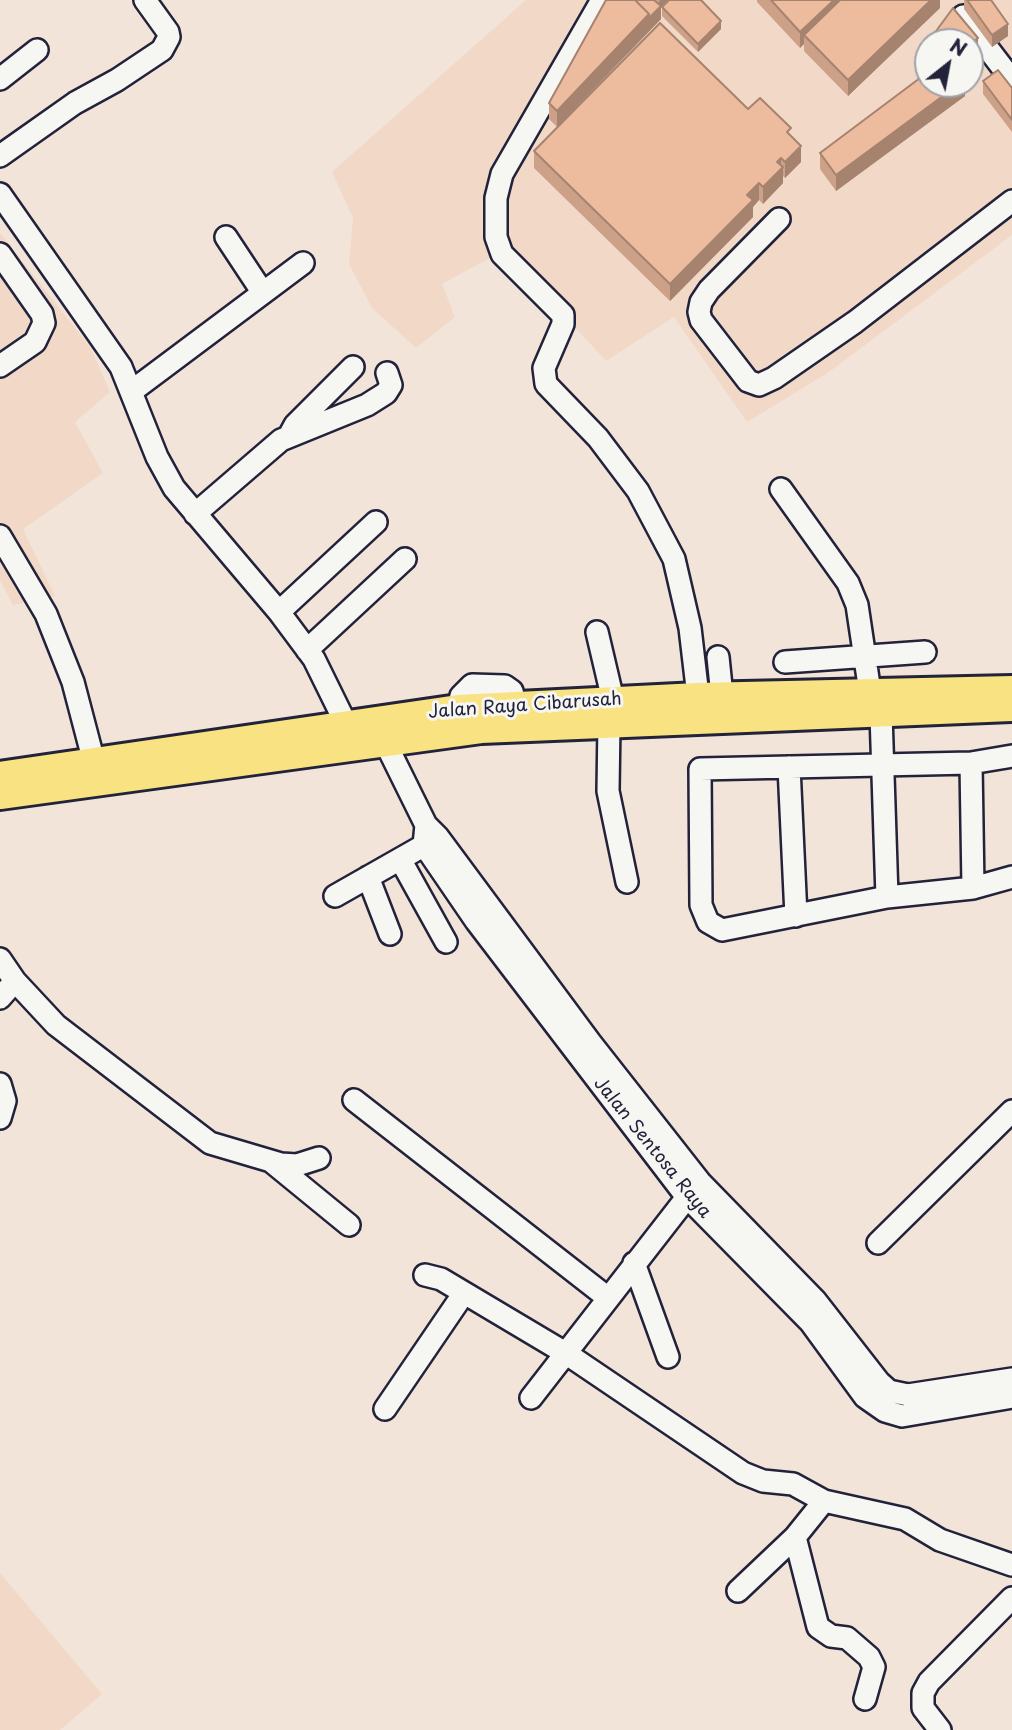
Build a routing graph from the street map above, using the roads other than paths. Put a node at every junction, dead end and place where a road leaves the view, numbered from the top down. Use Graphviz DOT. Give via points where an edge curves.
graph roads {
  1 [pos="145,0"];
  2 [pos="603,0"];
  3 [pos="963,16"];
  4 [pos="37,50"];
  5 [pos="0,79"];
  6 [pos="1012,80"];
  7 [pos="0,156"];
  8 [pos="0,194"];
  9 [pos="1012,201"];
  10 [pos="779,219"];
  11 [pos="226,237"];
  12 [pos="0,254"];
  13 [pos="303,263"];
  14 [pos="263,293"];
  15 [pos="0,366"];
  16 [pos="352,367"];
  17 [pos="387,373"];
  18 [pos="132,391"];
  19 [pos="289,436"];
  20 [pos="781,489"];
  21 [pos="195,514"];
  22 [pos="376,522"];
  23 [pos="0,536"];
  24 [pos="405,559"];
  25 [pos="279,612"];
  26 [pos="597,632"];
  27 [pos="307,650"];
  28 [pos="925,652"];
  29 [pos="865,656"];
  30 [pos="718,657"];
  31 [pos="785,662"];
  32 [pos="1012,689"];
  33 [pos="710,696"];
  34 [pos="875,703"];
  35 [pos="1012,708"];
  36 [pos="611,711"];
  37 [pos="346,724"];
  38 [pos="385,742"];
  39 [pos="1012,756"];
  40 [pos="94,762"];
  41 [pos="971,763"];
  42 [pos="884,765"];
  43 [pos="789,767"];
  44 [pos="0,775"];
  45 [pos="0,796"];
  46 [pos="430,835"];
  47 [pos="400,859"];
  48 [pos="368,877"];
  49 [pos="1012,877"];
  50 [pos="627,882"];
  51 [pos="973,888"];
  52 [pos="335,896"];
  53 [pos="887,897"];
  54 [pos="796,916"];
  55 [pos="390,934"];
  56 [pos="446,942"];
  57 [pos="0,959"];
  58 [pos="15,981"];
  59 [pos="0,998"];
  60 [pos="0,1084"];
  61 [pos="354,1100"];
  62 [pos="1012,1111"];
  63 [pos="0,1118"];
  64 [pos="319,1158"];
  65 [pos="271,1162"];
  66 [pos="693,1189"];
  67 [pos="349,1226"];
  68 [pos="878,1242"];
  69 [pos="634,1263"];
  70 [pos="425,1275"];
  71 [pos="464,1293"];
  72 [pos="608,1298"];
  73 [pos="567,1354"];
  74 [pos="668,1357"];
  75 [pos="1012,1379"];
  76 [pos="1012,1397"];
  77 [pos="531,1398"];
  78 [pos="385,1409"];
  79 [pos="824,1501"];
  80 [pos="795,1537"];
  81 [pos="1012,1565"];
  82 [pos="738,1591"];
  83 [pos="1012,1598"];
  84 [pos="865,1699"];
  85 [pos="940,1730"];
  1 -- 7 [label="street" via="168,32 162,50"];
  2 -- 33 [label="street" via="502,174 496,198 496,237 502,254 563,315 544,369 546,384 598,438 638,491 674,559"];
  3 -- 6 [label="street"];
  4 -- 5 [label="street"];
  8 -- 18 [label="street" via="121,367"];
  9 -- 10 [label="street" via="855,322 759,385 748,381 699,312 709,290"];
  11 -- 14 [label="street"];
  12 -- 15 [label="street" via="44,323 35,342"];
  13 -- 14 [label="street"];
  14 -- 18 [label="street"];
  16 -- 19 [label="street"];
  17 -- 19 [label="street" via="391,385 368,405"];
  18 -- 21 [label="street" via="157,457"];
  19 -- 21 [label="street"];
  20 -- 29 [label="street" via="848,583 857,605"];
  21 -- 25 [label="street"];
  22 -- 25 [label="street"];
  23 -- 40 [label="street" via="47,614 73,682"];
  24 -- 27 [label="street"];
  25 -- 27 [label="street"];
  26 -- 36 [label="street"];
  27 -- 37 [label="street"];
  28 -- 29 [label="street"];
  29 -- 31 [label="street"];
  29 -- 34 [label="street"];
  30 -- 33 [label="street"];
  32 -- 34 [label="main road, Jalan Raya Cibarusah"];
  33 -- 34 [label="main road, Jalan Raya Cibarusah"];
  33 -- 36 [label="main road, Jalan Raya Cibarusah"];
  34 -- 35 [label="main road, Jalan Raya Cibarusah"];
  34 -- 36 [label="main road, Jalan Raya Cibarusah"];
  34 -- 42 [label="street"];
  36 -- 37 [label="main road, Jalan Raya Cibarusah" via="515,705"];
  36 -- 38 [label="main road, Jalan Raya Cibarusah"];
  36 -- 50 [label="street" via="608,791"];
  37 -- 40 [label="main road, Jalan Raya Cibarusah"];
  38 -- 45 [label="main road, Jalan Raya Cibarusah"];
  38 -- 46 [label="street, Jalan Sentosa Raya"];
  39 -- 41 [label="street"];
  40 -- 44 [label="main road, Jalan Raya Cibarusah"];
  41 -- 42 [label="street"];
  41 -- 51 [label="street"];
  42 -- 43 [label="street"];
  42 -- 53 [label="street"];
  43 -- 54 [label="street"];
  43 -- 54 [label="street" via="700,769 701,905 708,922 722,930"];
  46 -- 47 [label="street"];
  46 -- 66 [label="street, Jalan Sentosa Raya" via="581,1031"];
  47 -- 48 [label="street"];
  47 -- 56 [label="street"];
  48 -- 52 [label="street"];
  48 -- 55 [label="street"];
  49 -- 51 [label="street"];
  51 -- 53 [label="street"];
  53 -- 54 [label="street"];
  57 -- 58 [label="street"];
  58 -- 59 [label="street"];
  58 -- 65 [label="street" via="56,1025 210,1143"];
  60 -- 63 [label="street" via="5,1101"];
  61 -- 72 [label="street"];
  62 -- 68 [label="street"];
  64 -- 65 [label="street" via="297,1165"];
  65 -- 67 [label="street"];
  66 -- 69 [label="street"];
  66 -- 75 [label="street, Jalan Sentosa Raya" via="815,1300 889,1391 908,1395"];
  66 -- 76 [label="street, Jalan Sentosa Raya" via="811,1323 866,1397 885,1412 914,1415"];
  69 -- 72 [label="street"];
  69 -- 74 [label="street"];
  70 -- 71 [label="street"];
  71 -- 73 [label="street"];
  71 -- 78 [label="street"];
  72 -- 73 [label="street"];
  73 -- 77 [label="street"];
  73 -- 79 [label="street" via="734,1469 762,1481 793,1484"];
  79 -- 80 [label="street"];
  79 -- 81 [label="street" via="905,1519 940,1540"];
  80 -- 82 [label="street"];
  80 -- 84 [label="street" via="818,1627 831,1636 847,1638 870,1657 874,1668"];
  83 -- 85 [label="street" via="929,1682 923,1708"];
}
